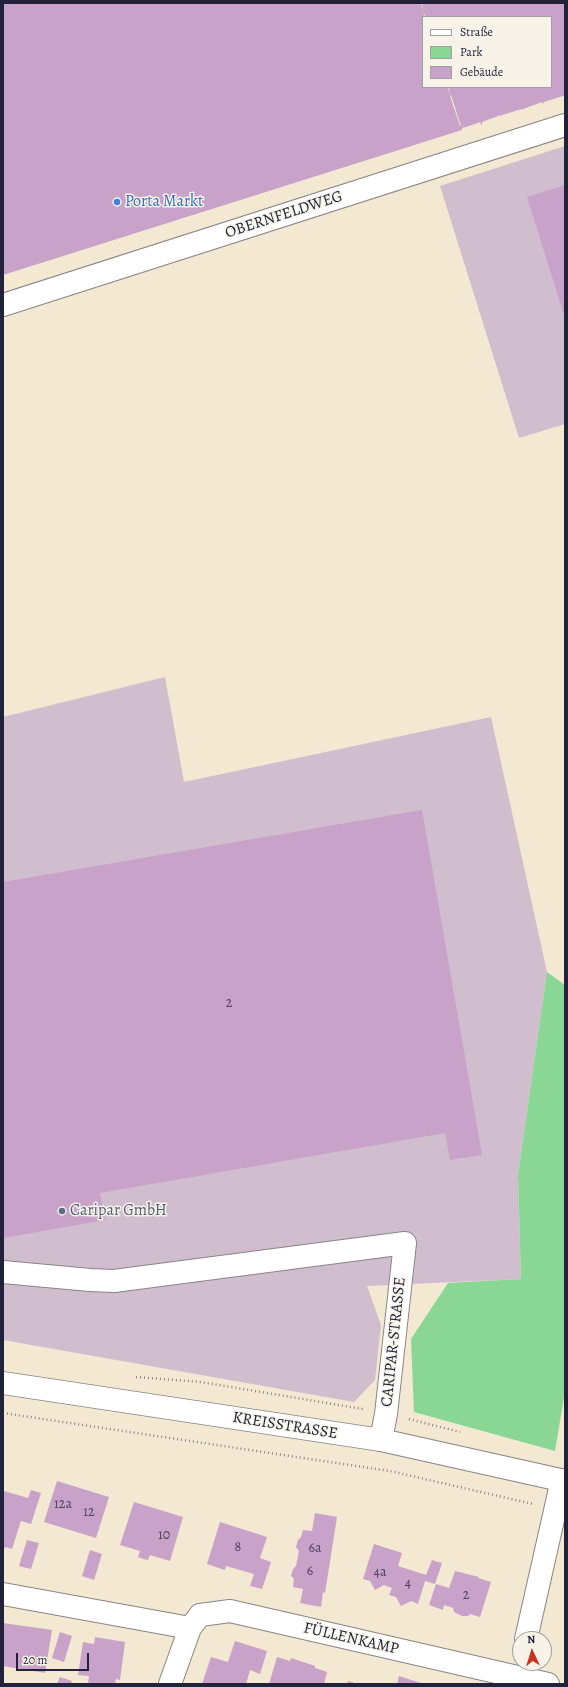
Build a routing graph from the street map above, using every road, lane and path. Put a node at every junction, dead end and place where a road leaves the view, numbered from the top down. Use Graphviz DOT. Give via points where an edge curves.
graph roads {
  1 [pos="565,125"];
  2 [pos="3,305"];
  3 [pos="3,1272"];
  4 [pos="134,1377"];
  5 [pos="3,1383"];
  6 [pos="3,1413"];
  7 [pos="386,1414"];
  8 [pos="381,1440"];
  9 [pos="564,1481"];
  10 [pos="555,1509"];
  11 [pos="3,1594"];
  12 [pos="190,1628"];
  13 [pos="528,1631"];
  14 [pos="512,1669"];
  15 [pos="521,1671"];
  16 [pos="170,1684"];
  17 [pos="548,1684"];
  1 -- 2 [label="street, OBERNFELDWEG"];
  3 -- 7 [label="street, CARIPAR-STRASSE" via="114,1281 404,1243"];
  4 -- 7 [label="path" via="209,1384"];
  5 -- 8 [label="street, KREISSTRASSE"];
  6 -- 10 [label="path" via="390,1471"];
  7 -- 8 [label="street, CARIPAR-STRASSE"];
  8 -- 9 [label="street, KREISSTRASSE"];
  9 -- 10 [label="street"];
  10 -- 13 [label="street"];
  11 -- 12 [label="street"];
  12 -- 14 [label="street, FÜLLENKAMP" via="200,1615 230,1611"];
  12 -- 16 [label="street, FÜLLENKAMP"];
  15 -- 17 [label="street, FÜLLENKAMP"];
}
